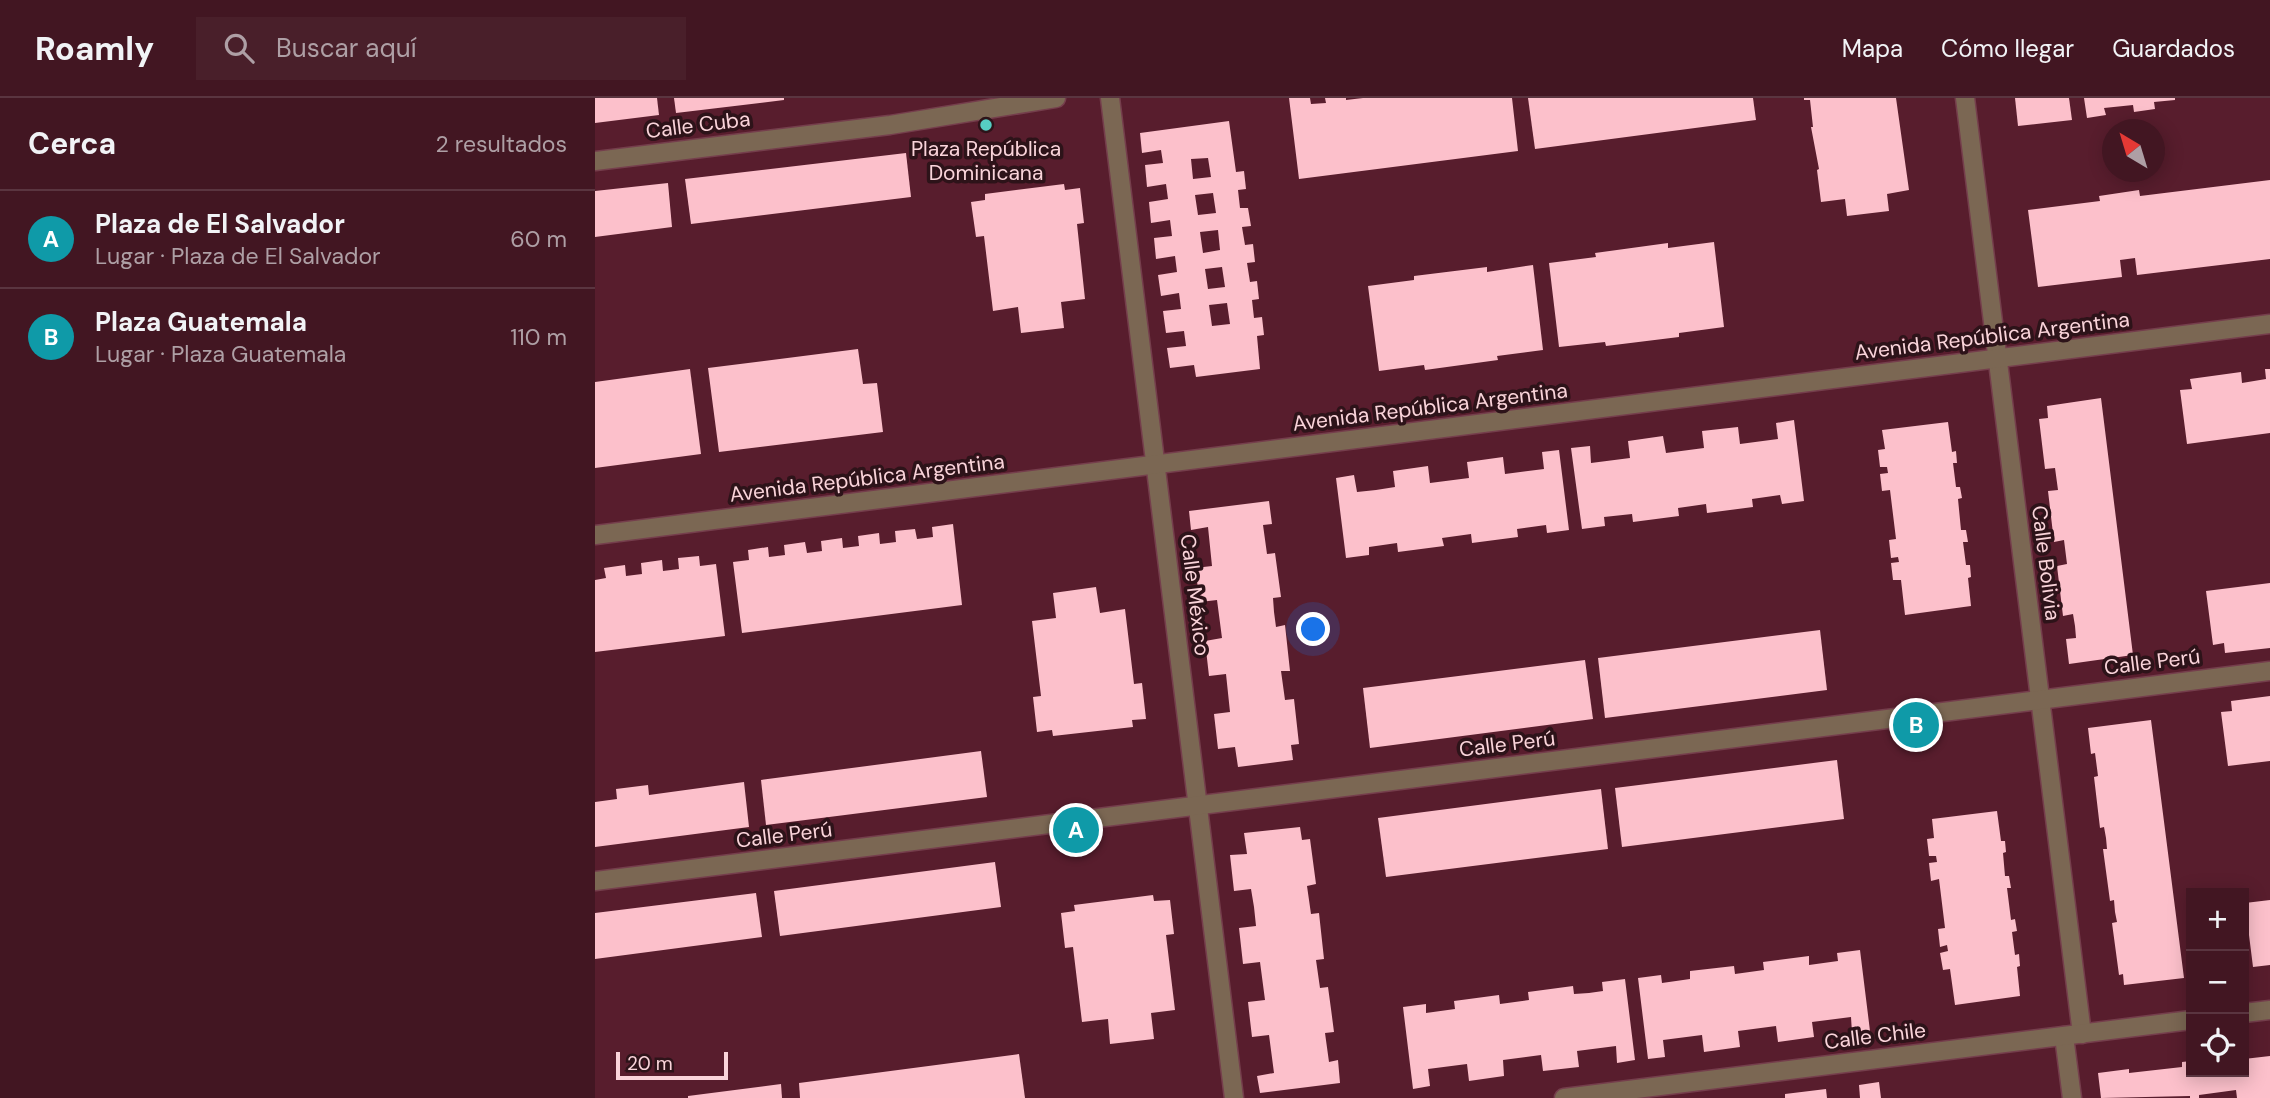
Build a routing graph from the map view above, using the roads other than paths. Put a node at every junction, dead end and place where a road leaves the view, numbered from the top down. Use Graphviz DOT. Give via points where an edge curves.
graph roads {
  1 [pos="1056,98"];
  2 [pos="1110,98"];
  3 [pos="1965,98"];
  4 [pos="595,161"];
  5 [pos="2270,324"];
  6 [pos="1997,358"];
  7 [pos="1156,464"];
  8 [pos="595,535"];
  9 [pos="2270,671"];
  10 [pos="2040,699"];
  11 [pos="1198,806"];
  12 [pos="595,881"];
  13 [pos="2270,1010"];
  14 [pos="2249,1012"];
  15 [pos="2186,1021"];
  16 [pos="2073,1035"];
  17 [pos="1234,1098"];
  18 [pos="1563,1098"];
  19 [pos="2071,1098"];
  1 -- 4 [label="street, Calle Cuba" via="890,125"];
  2 -- 7 [label="street, Calle México"];
  3 -- 6 [label="street, Calle Bolivia"];
  5 -- 6 [label="street, Avenida República Argentina"];
  6 -- 7 [label="street, Avenida República Argentina"];
  6 -- 10 [label="street, Calle Bolivia"];
  7 -- 8 [label="street, Avenida República Argentina"];
  7 -- 11 [label="street, Calle México"];
  9 -- 10 [label="street, Calle Perú"];
  10 -- 11 [label="street, Calle Perú"];
  10 -- 16 [label="street, Calle Bolivia"];
  11 -- 12 [label="street, Calle Perú"];
  11 -- 17 [label="street, Calle México"];
  13 -- 14 [label="street"];
  15 -- 16 [label="street, Calle Chile"];
  16 -- 18 [label="street, Calle Chile"];
  16 -- 19 [label="street, Calle Bolivia"];
}
